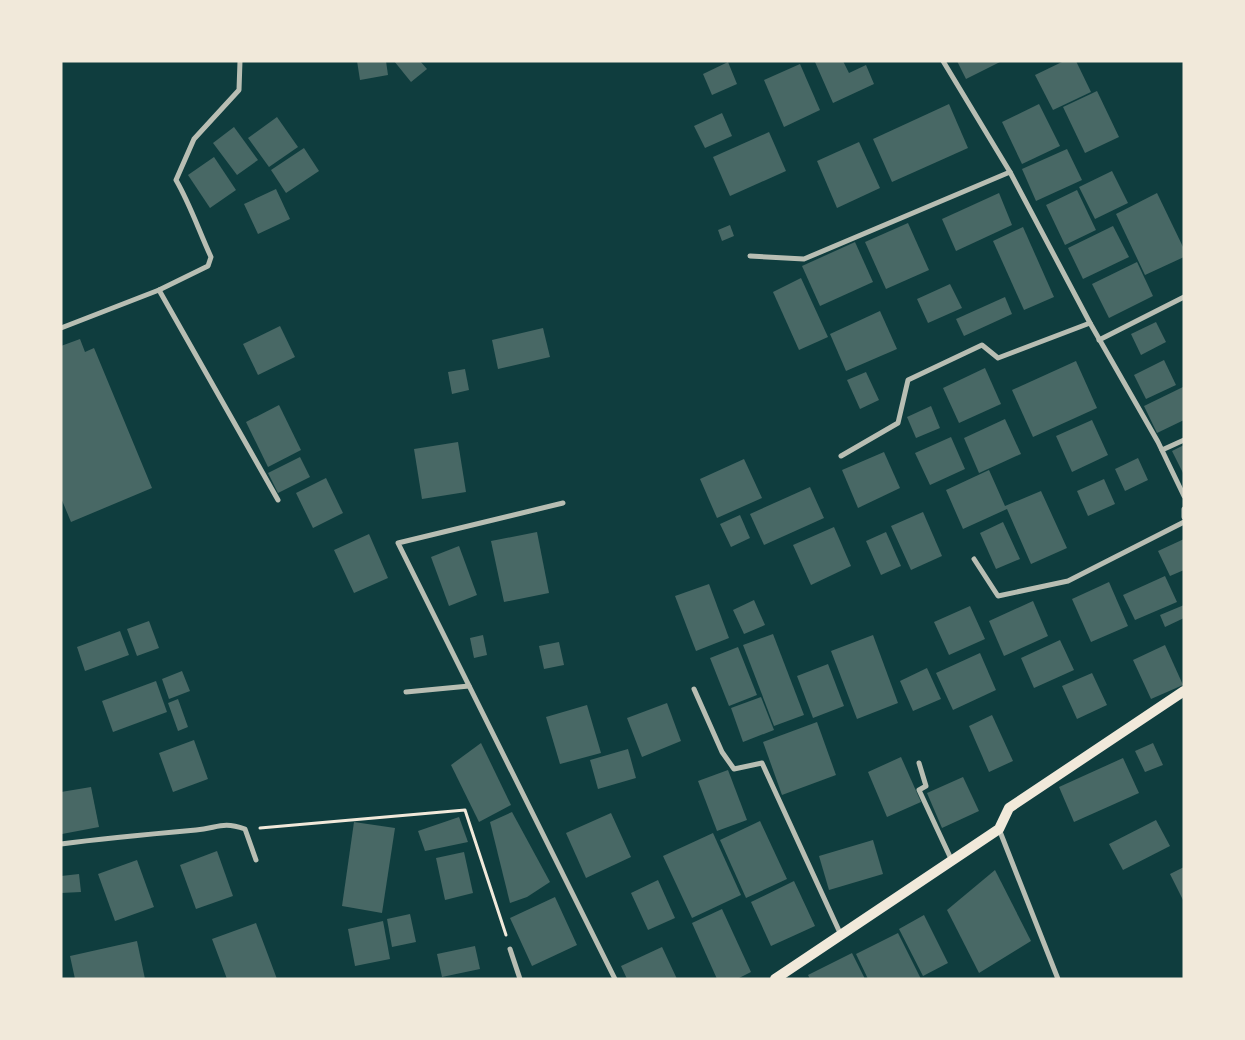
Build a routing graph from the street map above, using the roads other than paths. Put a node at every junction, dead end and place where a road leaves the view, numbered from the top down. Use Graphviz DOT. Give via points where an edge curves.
graph roads {
  1 [pos="240,61"];
  2 [pos="943,61"];
  3 [pos="1010,172"];
  4 [pos="750,256"];
  5 [pos="159,290"];
  6 [pos="1184,296"];
  7 [pos="1090,323"];
  8 [pos="61,328"];
  9 [pos="1099,340"];
  10 [pos="1184,440"];
  11 [pos="1162,450"];
  12 [pos="841,456"];
  13 [pos="1184,496"];
  14 [pos="278,500"];
  15 [pos="563,503"];
  16 [pos="1184,509"];
  17 [pos="1184,517"];
  18 [pos="1184,522"];
  19 [pos="974,559"];
  20 [pos="470,686"];
  21 [pos="694,689"];
  22 [pos="1184,691"];
  23 [pos="406,692"];
  24 [pos="919,763"];
  25 [pos="999,829"];
  26 [pos="61,844"];
  27 [pos="256,860"];
  28 [pos="952,861"];
  29 [pos="841,936"];
  30 [pos="510,949"];
  31 [pos="520,979"];
  32 [pos="615,979"];
  33 [pos="775,979"];
  34 [pos="1058,979"];
  1 -- 5 [label="street" via="239,90 194,139 176,180 190,204 211,257 208,266"];
  2 -- 3 [label="street"];
  3 -- 4 [label="street" via="804,259"];
  3 -- 7 [label="street"];
  5 -- 8 [label="street"];
  5 -- 14 [label="street"];
  6 -- 9 [label="street"];
  7 -- 9 [label="street"];
  7 -- 12 [label="street" via="998,358 982,345 908,380 898,423"];
  9 -- 11 [label="street"];
  10 -- 11 [label="street"];
  11 -- 13 [label="street"];
  15 -- 20 [label="street" via="398,543"];
  16 -- 17 [label="street"];
  18 -- 19 [label="street" via="1068,581 998,596"];
  20 -- 23 [label="street"];
  20 -- 32 [label="street"];
  21 -- 29 [label="street" via="722,752 734,769 762,763"];
  22 -- 25 [label="main road" via="1009,808"];
  24 -- 28 [label="street" via="926,786 919,790"];
  25 -- 28 [label="main road"];
  25 -- 34 [label="street"];
  26 -- 27 [label="street" via="229,824 245,830"];
  28 -- 29 [label="main road"];
  29 -- 33 [label="main road"];
  30 -- 31 [label="street"];
}
